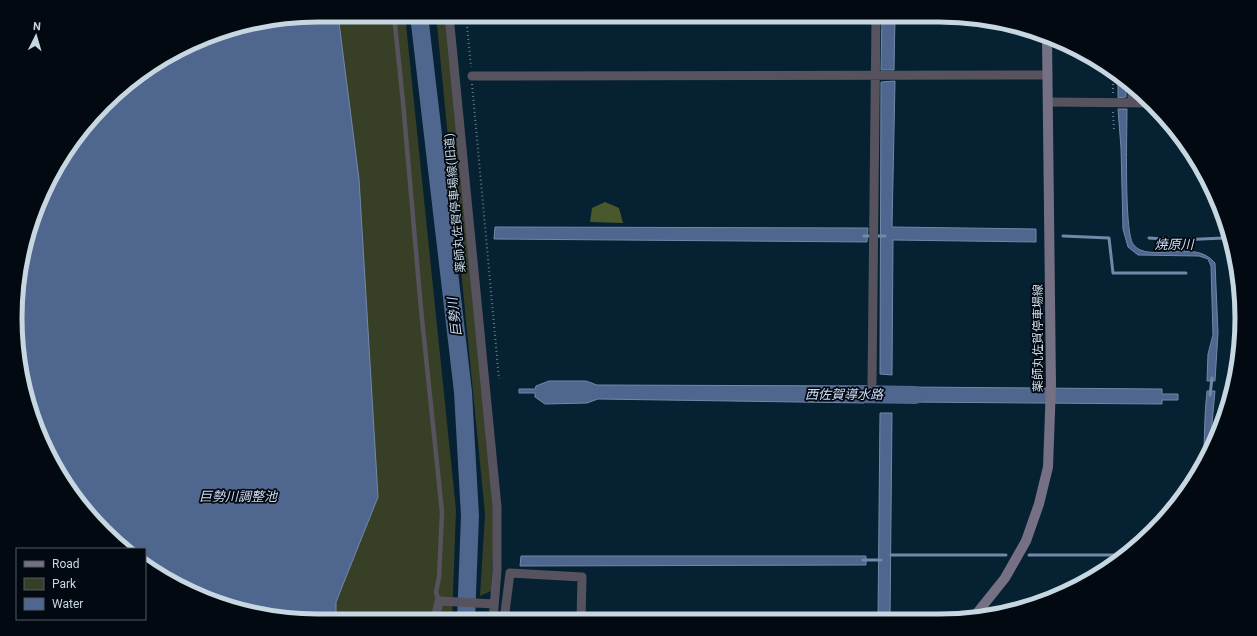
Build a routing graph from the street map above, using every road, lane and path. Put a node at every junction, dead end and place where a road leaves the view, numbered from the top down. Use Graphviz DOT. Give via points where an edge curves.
graph roads {
  1 [pos="395,22"];
  2 [pos="450,22"];
  3 [pos="467,22"];
  4 [pos="877,22"];
  5 [pos="1047,43"];
  6 [pos="1048,75"];
  7 [pos="472,76"];
  8 [pos="884,76"];
  9 [pos="1132,93"];
  10 [pos="1049,102"];
  11 [pos="1132,103"];
  12 [pos="1142,103"];
  13 [pos="499,379"];
  14 [pos="872,383"];
  15 [pos="438,601"];
  16 [pos="494,604"];
  17 [pos="979,611"];
  18 [pos="437,614"];
  19 [pos="493,614"];
  20 [pos="505,614"];
  21 [pos="582,614"];
  1 -- 15 [label="lane" via="442,512 436,592"];
  2 -- 16 [label="street, 薬師丸佐賀停車場線(旧道)" via="495,482 498,529"];
  3 -- 7 [label="path"];
  4 -- 8 [label="street"];
  5 -- 6 [label="main road, 薬師丸佐賀停車場線"];
  6 -- 8 [label="street"];
  6 -- 10 [label="main road, 薬師丸佐賀停車場線"];
  7 -- 8 [label="street"];
  7 -- 13 [label="path"];
  8 -- 14 [label="street" via="874,229"];
  9 -- 11 [label="street"];
  10 -- 11 [label="street"];
  10 -- 17 [label="main road, 薬師丸佐賀停車場線" via="1051,385 1048,467 1026,541 1005,578"];
  11 -- 12 [label="street"];
  15 -- 16 [label="street"];
  15 -- 18 [label="street"];
  16 -- 19 [label="street, 薬師丸佐賀停車場線(旧道)"];
  20 -- 21 [label="street" via="510,573 582,577"];
}
